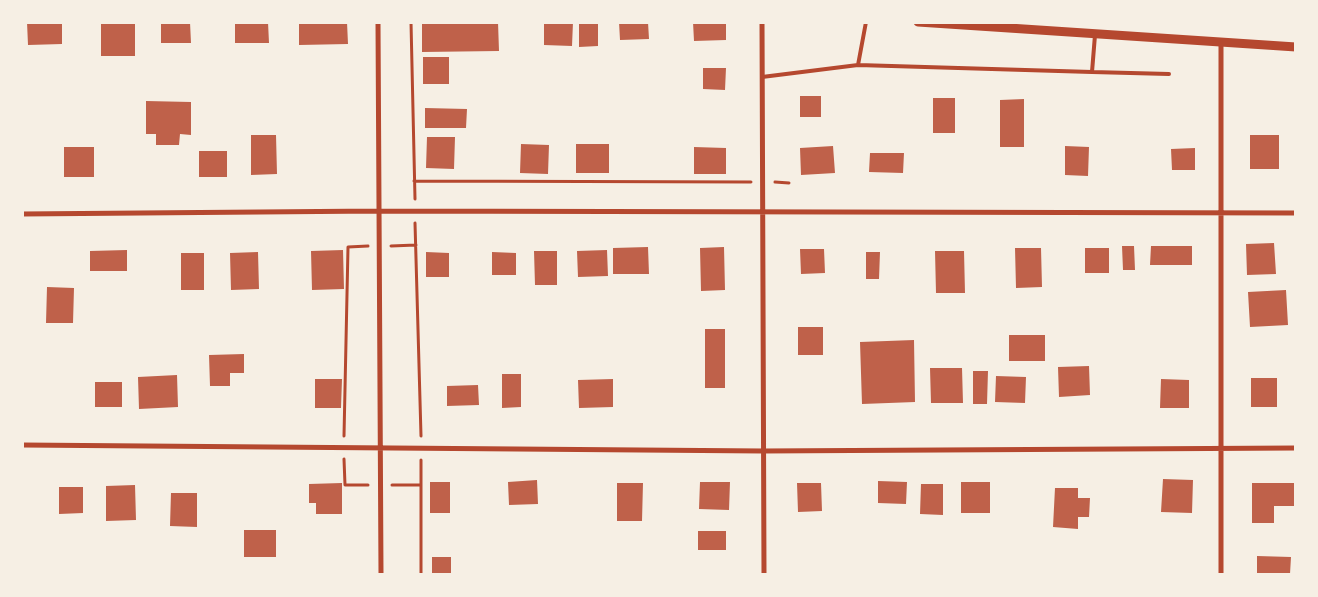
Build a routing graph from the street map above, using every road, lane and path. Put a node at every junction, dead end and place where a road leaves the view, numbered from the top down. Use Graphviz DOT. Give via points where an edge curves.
graph roads {
  1 [pos="378,22"];
  2 [pos="411,22"];
  3 [pos="762,22"];
  4 [pos="866,22"];
  5 [pos="918,22"];
  6 [pos="1095,35"];
  7 [pos="1221,44"];
  8 [pos="1296,47"];
  9 [pos="858,65"];
  10 [pos="1092,72"];
  11 [pos="1169,74"];
  12 [pos="762,77"];
  13 [pos="414,181"];
  14 [pos="763,182"];
  15 [pos="790,183"];
  16 [pos="378,211"];
  17 [pos="415,211"];
  18 [pos="763,211"];
  19 [pos="1221,212"];
  20 [pos="1296,213"];
  21 [pos="22,214"];
  22 [pos="416,245"];
  23 [pos="379,246"];
  24 [pos="22,444"];
  25 [pos="343,448"];
  26 [pos="381,448"];
  27 [pos="421,448"];
  28 [pos="1220,448"];
  29 [pos="1296,448"];
  30 [pos="763,451"];
  31 [pos="381,484"];
  32 [pos="421,485"];
  33 [pos="381,574"];
  34 [pos="421,574"];
  35 [pos="764,574"];
  36 [pos="1221,574"];
  1 -- 16 [label="street"];
  2 -- 13 [label="path"];
  3 -- 12 [label="street"];
  4 -- 9 [label="lane"];
  5 -- 6 [label="street"];
  6 -- 7 [label="street"];
  6 -- 10 [label="lane"];
  7 -- 8 [label="street"];
  7 -- 19 [label="street"];
  9 -- 10 [label="lane"];
  9 -- 12 [label="lane"];
  10 -- 11 [label="lane"];
  12 -- 14 [label="street"];
  13 -- 14 [label="path"];
  13 -- 17 [label="path"];
  14 -- 15 [label="path"];
  14 -- 18 [label="street"];
  16 -- 17 [label="street"];
  16 -- 21 [label="street"];
  16 -- 23 [label="street"];
  17 -- 18 [label="street"];
  17 -- 22 [label="path"];
  18 -- 19 [label="street"];
  18 -- 30 [label="street"];
  19 -- 20 [label="street"];
  19 -- 28 [label="street"];
  22 -- 23 [label="path"];
  22 -- 27 [label="path"];
  23 -- 25 [label="path" via="348,247"];
  23 -- 26 [label="street"];
  24 -- 25 [label="street"];
  25 -- 26 [label="street"];
  25 -- 31 [label="path" via="345,485"];
  26 -- 27 [label="street"];
  26 -- 31 [label="street"];
  27 -- 30 [label="street"];
  27 -- 32 [label="path"];
  28 -- 29 [label="street"];
  28 -- 30 [label="street"];
  28 -- 36 [label="street"];
  30 -- 35 [label="street"];
  31 -- 32 [label="path"];
  31 -- 33 [label="street"];
  32 -- 34 [label="path"];
}
